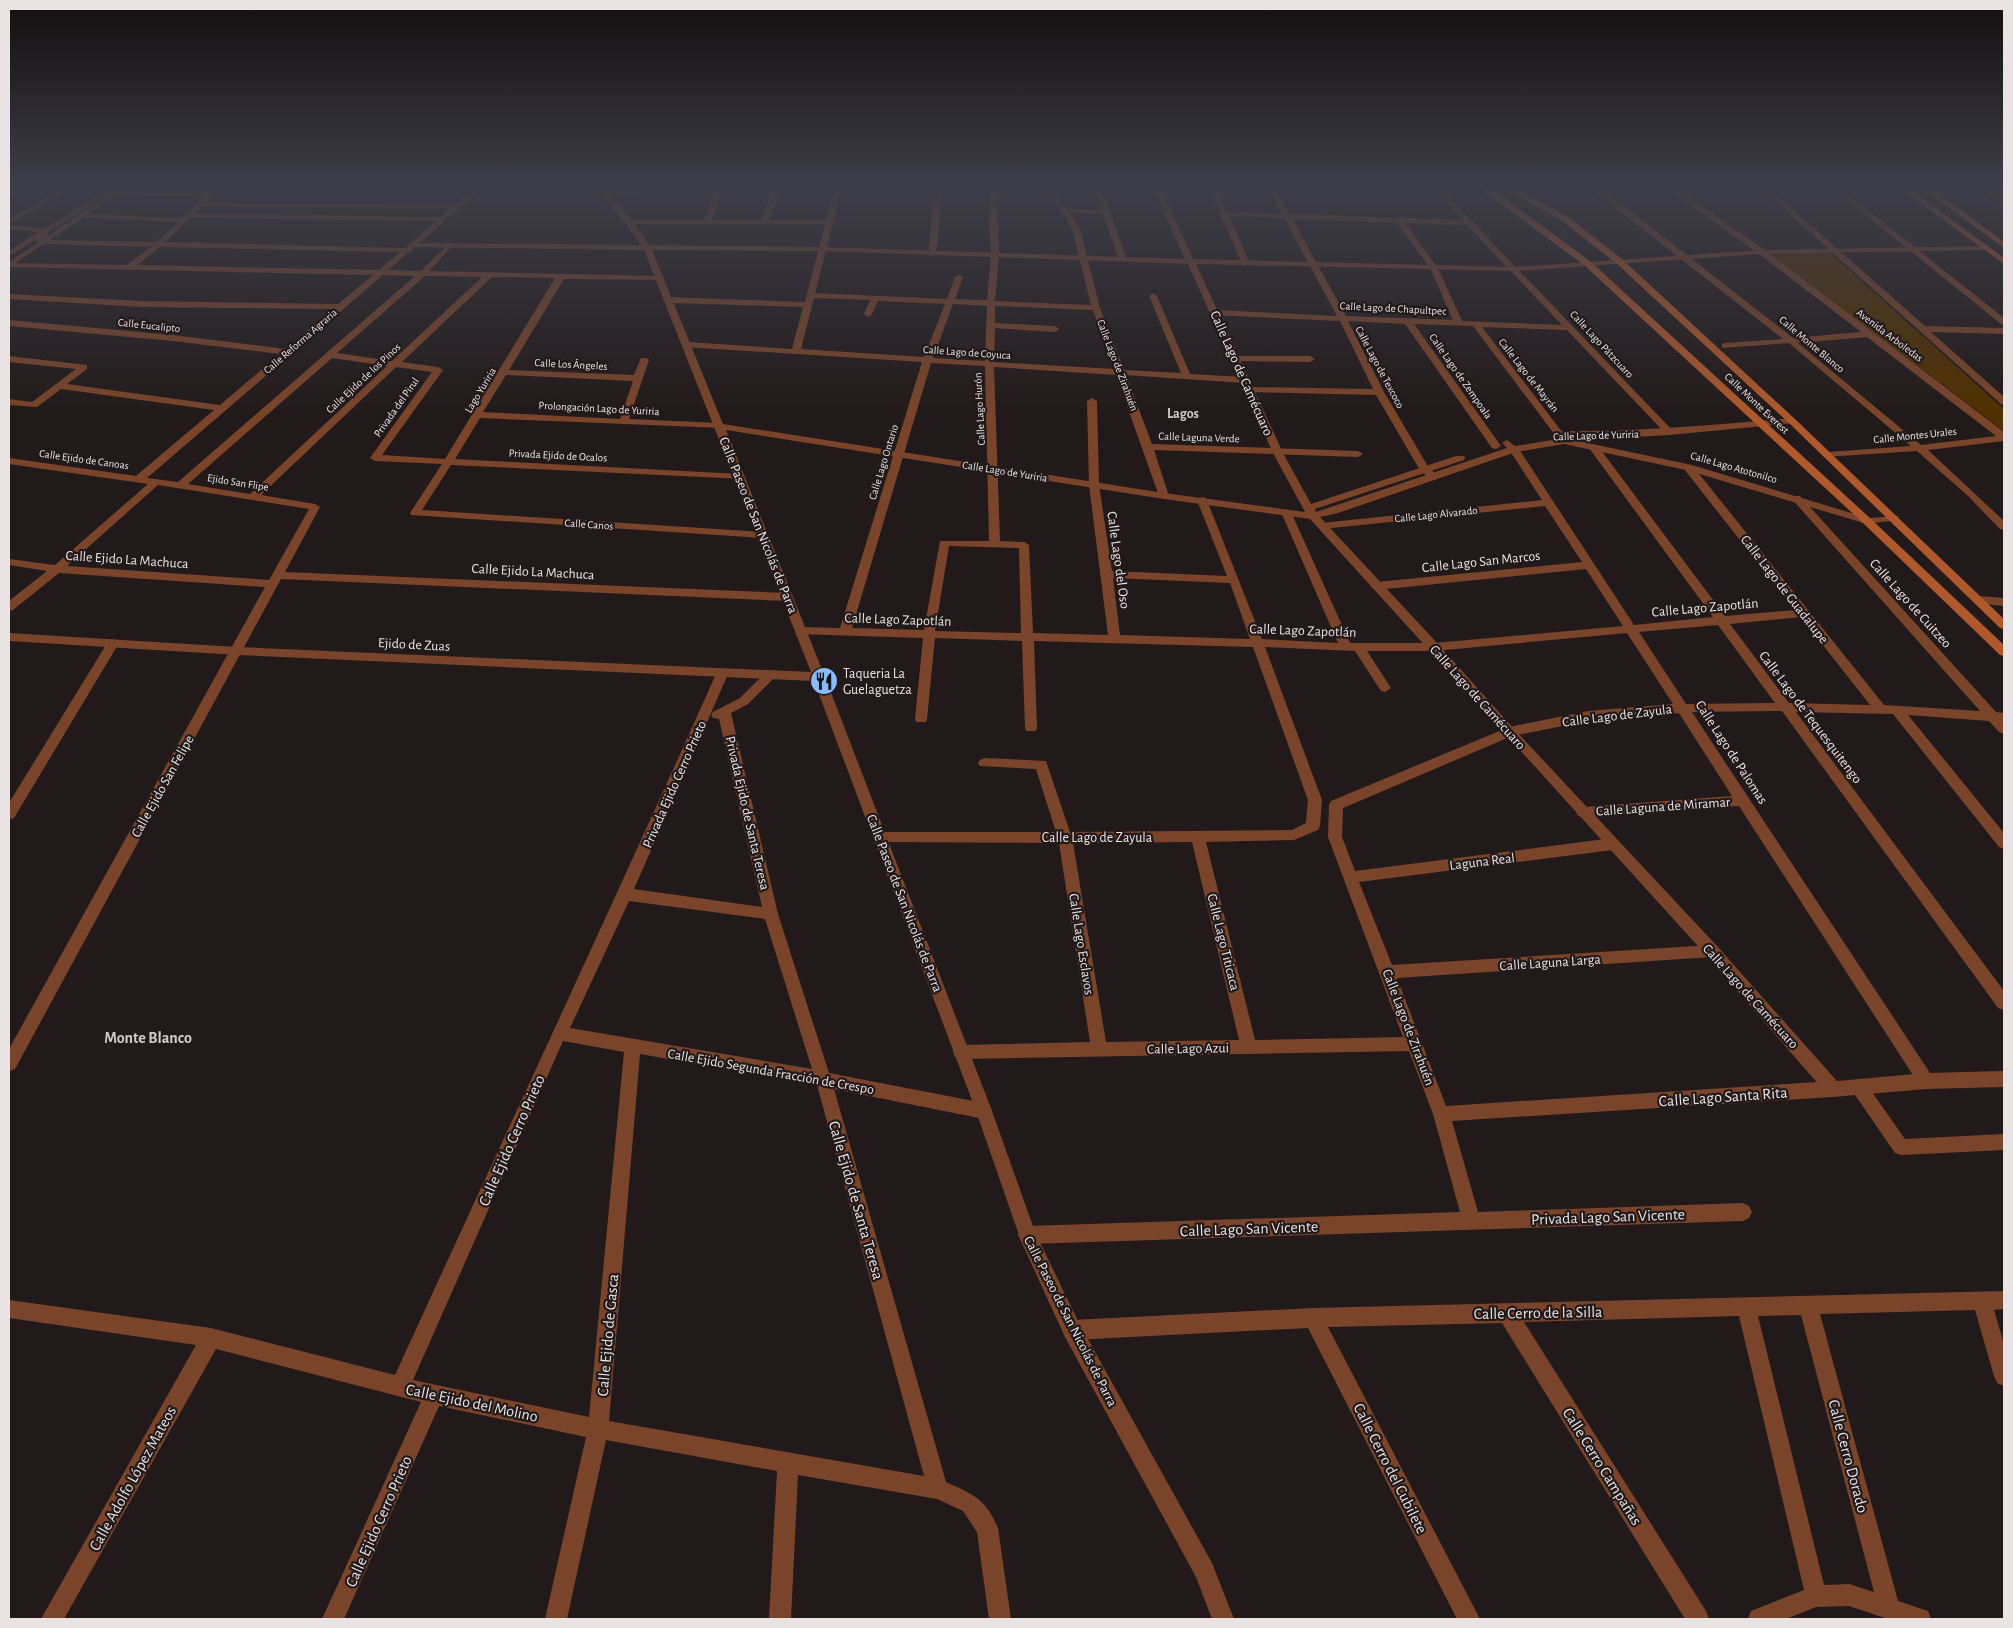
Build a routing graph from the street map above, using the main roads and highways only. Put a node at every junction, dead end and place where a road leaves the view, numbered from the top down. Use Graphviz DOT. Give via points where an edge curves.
graph roads {
  1 [pos="1583,260"];
  2 [pos="1618,260"];
  3 [pos="2004,625"];
  4 [pos="2004,652"];
  1 -- 4 [label="main road, Calle Monte Everest" via="1867,521"];
  2 -- 3 [label="main road, Calle Monte Everest" via="1828,455"];
}
